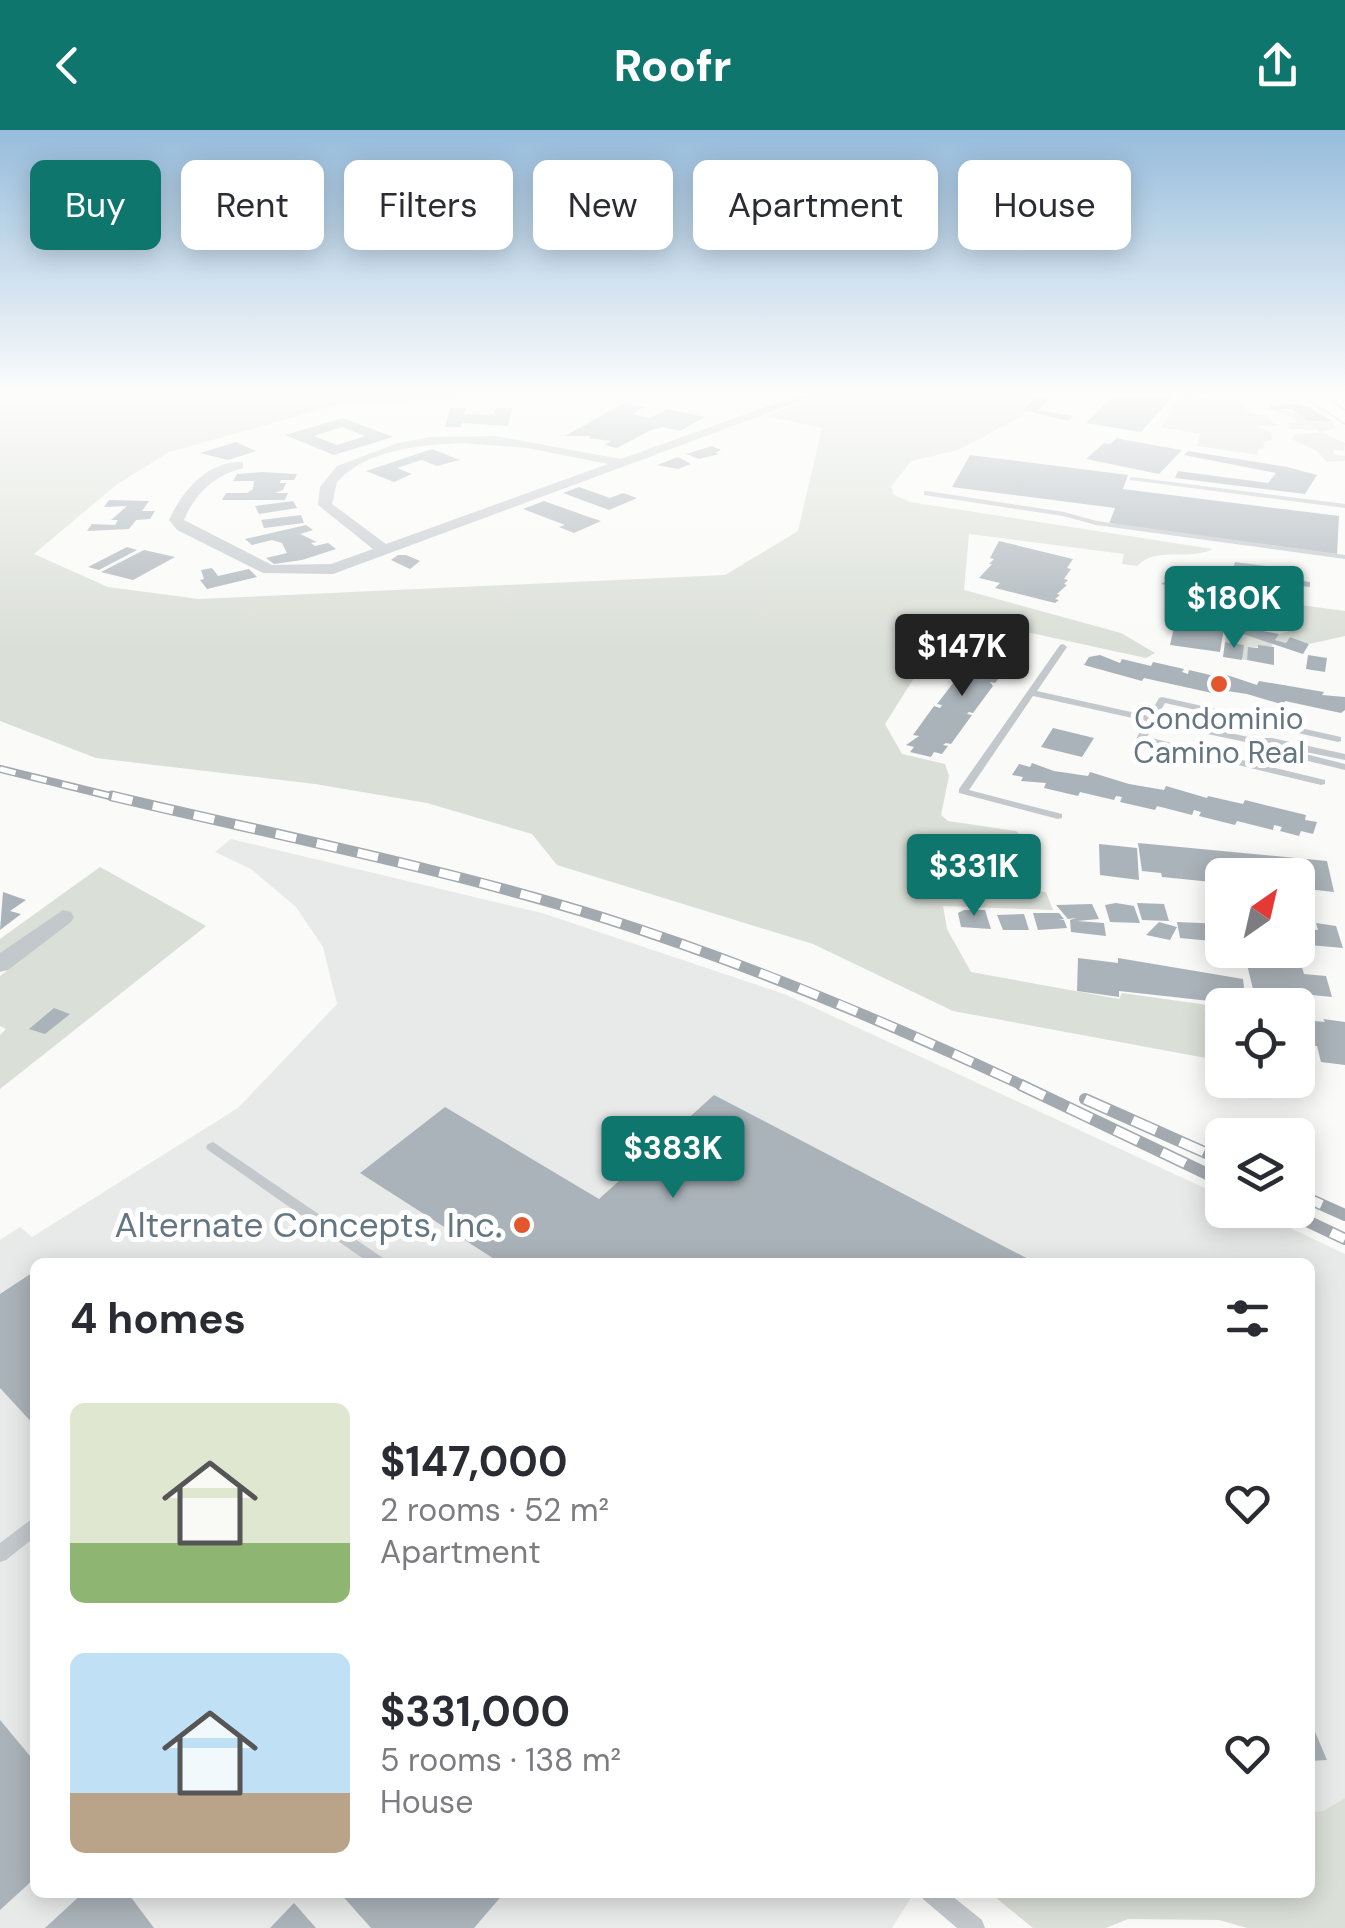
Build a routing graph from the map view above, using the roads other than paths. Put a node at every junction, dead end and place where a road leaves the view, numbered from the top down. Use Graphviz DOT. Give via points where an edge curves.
graph roads {
  1 [pos="207,480"];
  2 [pos="330,480"];
  3 [pos="581,480"];
  4 [pos="1139,480"];
  5 [pos="926,493"];
  6 [pos="1345,506"];
  7 [pos="386,552"];
  8 [pos="1345,557"];
  9 [pos="1063,647"];
  10 [pos="1031,693"];
  11 [pos="1152,719"];
  12 [pos="1338,739"];
  13 [pos="1253,741"];
  14 [pos="1345,757"];
  15 [pos="1345,766"];
  16 [pos="1321,782"];
  17 [pos="1058,816"];
  18 [pos="62,918"];
  19 [pos="0,964"];
  20 [pos="214,1147"];
  21 [pos="372,1258"];
  22 [pos="30,1531"];
  23 [pos="0,1554"];
  24 [pos="937,1898"];
  25 [pos="974,1928"];
  1 -- 7 [label="street" via="188,495 176,520 270,570 332,569"];
  2 -- 7 [label="street" via="325,505"];
  3 -- 7 [label="street"];
  4 -- 6 [label="lane"];
  5 -- 8 [label="lane"];
  9 -- 10 [label="lane"];
  10 -- 11 [label="lane"];
  10 -- 17 [label="lane" via="963,791"];
  11 -- 12 [label="lane" via="1162,700"];
  11 -- 13 [label="lane"];
  11 -- 16 [label="lane" via="1142,740"];
  13 -- 14 [label="lane"];
  13 -- 15 [label="lane"];
  18 -- 19 [label="street"];
  20 -- 21 [label="lane"];
  22 -- 23 [label="lane"];
  24 -- 25 [label="lane"];
}
